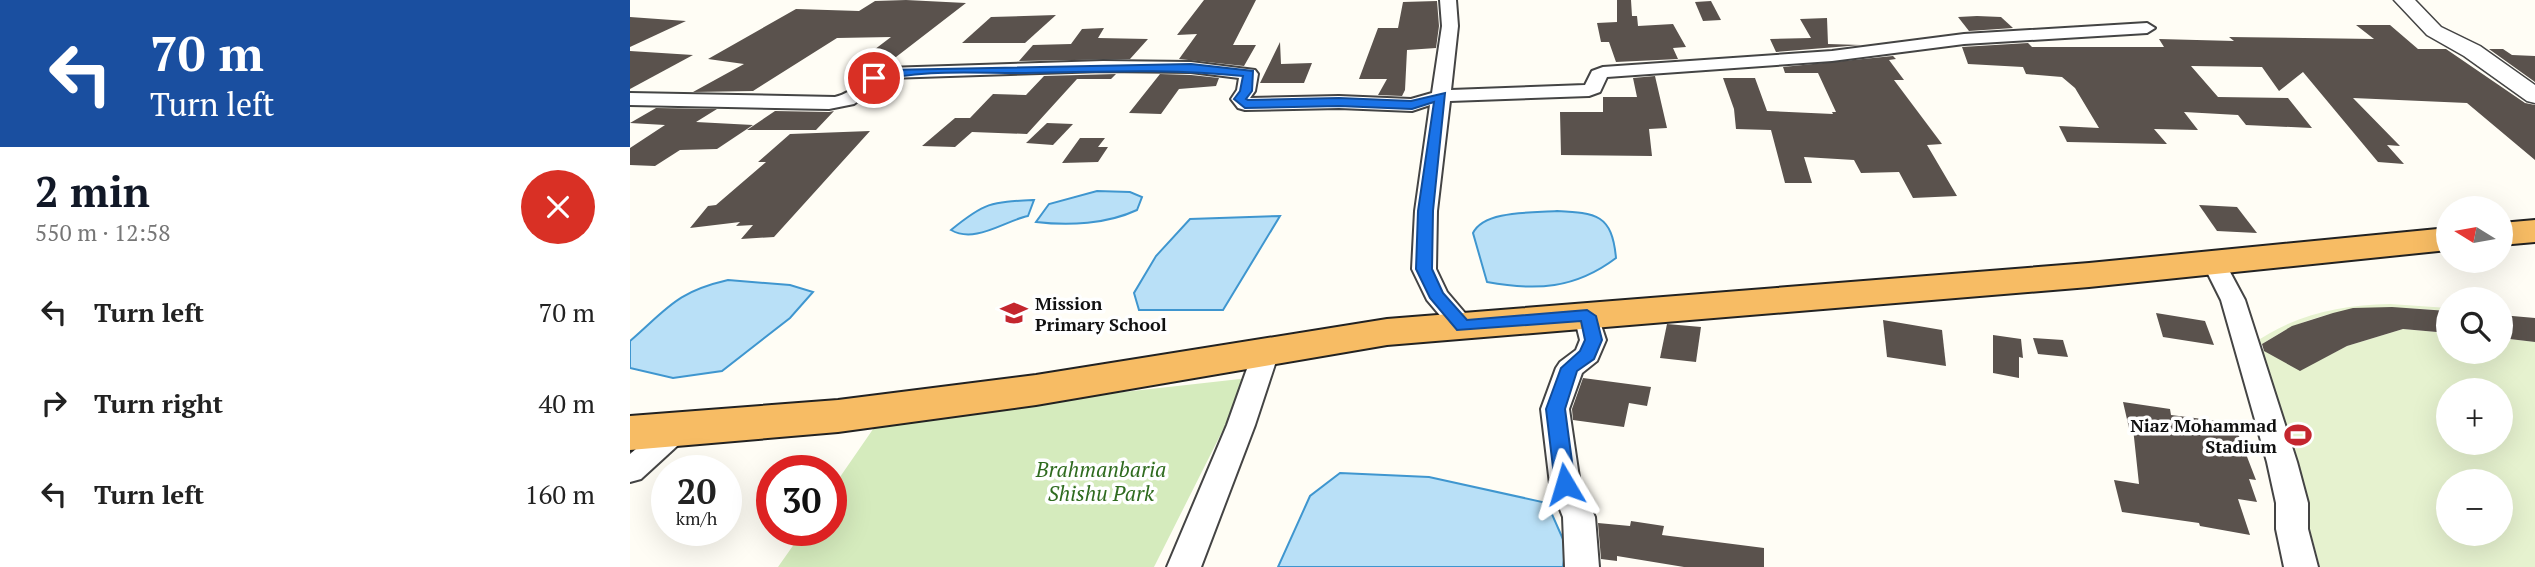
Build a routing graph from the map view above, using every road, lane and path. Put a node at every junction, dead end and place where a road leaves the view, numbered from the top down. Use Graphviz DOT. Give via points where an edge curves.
graph roads {
  1 [pos="1448,0"];
  2 [pos="2404,0"];
  3 [pos="2147,28"];
  4 [pos="1441,96"];
  5 [pos="2535,96"];
  6 [pos="630,99"];
  7 [pos="2535,231"];
  8 [pos="2513,233"];
  9 [pos="2436,240"];
  10 [pos="2214,262"];
  11 [pos="1587,316"];
  12 [pos="1463,326"];
  13 [pos="1266,352"];
  14 [pos="678,429"];
  15 [pos="630,433"];
  16 [pos="630,471"];
  17 [pos="1184,567"];
  18 [pos="1582,567"];
  19 [pos="2301,567"];
  1 -- 4 [label="street" via="1450,26"];
  2 -- 5 [label="street" via="2434,31 2472,51"];
  3 -- 4 [label="street" via="1964,39 1832,56 1603,72 1593,88 1583,91"];
  4 -- 6 [label="street" via="1412,105 1245,104 1240,99 1249,74 1191,67 1102,66 886,74 874,78 852,98 832,103"];
  4 -- 12 [label="street" via="1426,211 1424,269 1436,295"];
  7 -- 8 [label="highway"];
  9 -- 10 [label="highway"];
  10 -- 11 [label="highway"];
  10 -- 19 [label="street" via="2232,300 2282,462"];
  11 -- 12 [label="highway"];
  11 -- 18 [label="street" via="1593,340 1588,355 1570,368 1556,409 1565,484 1579,517"];
  12 -- 13 [label="highway" via="1387,332"];
  13 -- 14 [label="highway" via="851,415"];
  13 -- 17 [label="street"];
  14 -- 15 [label="highway"];
  14 -- 16 [label="street"];
}
